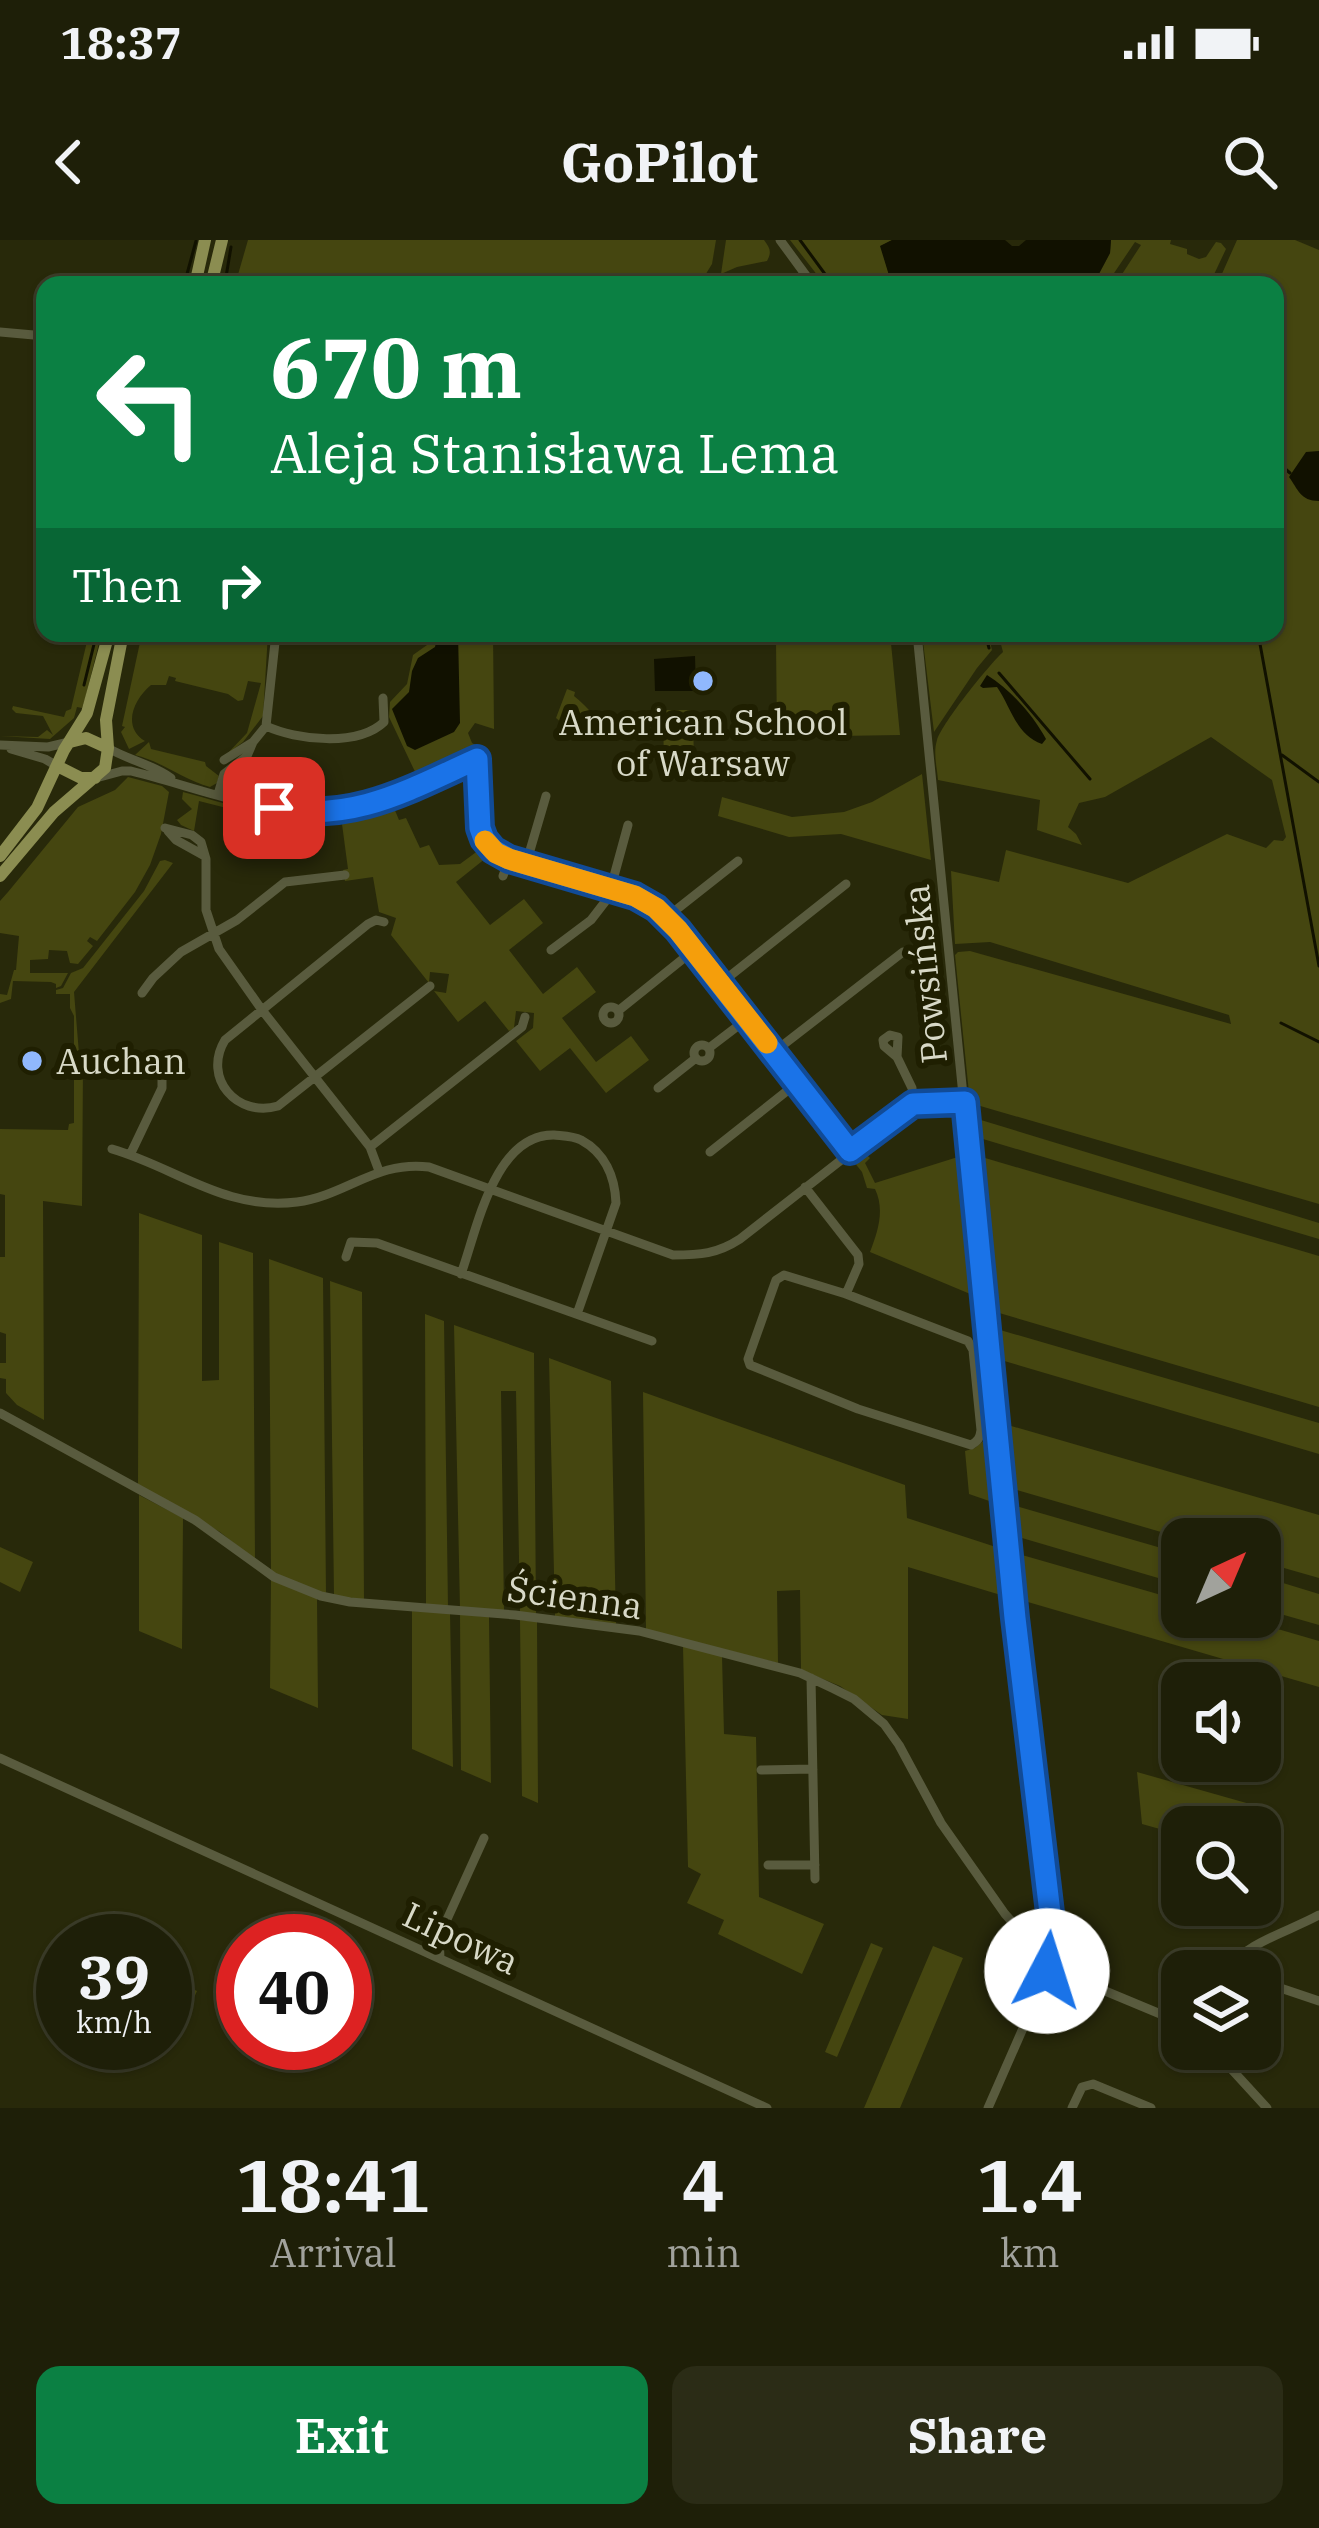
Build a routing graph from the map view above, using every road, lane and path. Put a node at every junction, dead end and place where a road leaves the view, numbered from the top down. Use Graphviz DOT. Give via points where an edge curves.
graph roads {
  1 [pos="205,240"];
  2 [pos="223,240"];
  3 [pos="781,240"];
  4 [pos="197,276"];
  5 [pos="213,276"];
  6 [pos="807,276"];
  7 [pos="0,332"];
  8 [pos="36,335"];
  9 [pos="107,642"];
  10 [pos="122,642"];
  11 [pos="275,642"];
  12 [pos="918,642"];
  13 [pos="383,698"];
  14 [pos="266,726"];
  15 [pos="69,742"];
  16 [pos="253,742"];
  17 [pos="0,746"];
  18 [pos="108,748"];
  19 [pos="224,760"];
  20 [pos="57,766"];
  21 [pos="96,778"];
  22 [pos="175,782"];
  23 [pos="218,794"];
  24 [pos="545,796"];
  25 [pos="628,825"];
  26 [pos="0,856"];
  27 [pos="206,859"];
  28 [pos="509,859"];
  29 [pos="738,861"];
  30 [pos="526,863"];
  31 [pos="344,875"];
  32 [pos="0,876"];
  33 [pos="503,876"];
  34 [pos="846,884"];
  35 [pos="610,888"];
  36 [pos="667,917"];
  37 [pos="384,922"];
  38 [pos="212,934"];
  39 [pos="551,950"];
  40 [pos="694,950"];
  41 [pos="904,952"];
  42 [pos="721,983"];
  43 [pos="430,986"];
  44 [pos="142,993"];
  45 [pos="262,1010"];
  46 [pos="618,1011"];
  47 [pos="524,1017"];
  48 [pos="747,1019"];
  49 [pos="774,1052"];
  50 [pos="897,1057"];
  51 [pos="162,1060"];
  52 [pos="315,1078"];
  53 [pos="797,1083"];
  54 [pos="658,1088"];
  55 [pos="965,1102"];
  56 [pos="913,1104"];
  57 [pos="370,1148"];
  58 [pos="112,1149"];
  59 [pos="850,1151"];
  60 [pos="710,1152"];
  61 [pos="130,1155"];
  62 [pos="379,1171"];
  63 [pos="806,1187"];
  64 [pos="491,1189"];
  65 [pos="607,1232"];
  66 [pos="346,1257"];
  67 [pos="461,1274"];
  68 [pos="846,1294"];
  69 [pos="577,1314"];
  70 [pos="652,1341"];
  71 [pos="0,1413"];
  72 [pos="812,1678"];
  73 [pos="0,1758"];
  74 [pos="813,1768"];
  75 [pos="761,1770"];
  76 [pos="484,1838"];
  77 [pos="814,1864"];
  78 [pos="768,1865"];
  79 [pos="815,1879"];
  80 [pos="1319,1915"];
  81 [pos="1245,1950"];
  82 [pos="440,1958"];
  83 [pos="1053,1963"];
  84 [pos="1281,1988"];
  85 [pos="1319,2001"];
  86 [pos="1161,2014"];
  87 [pos="1232,2070"];
  88 [pos="764,2107"];
  89 [pos="988,2108"];
  90 [pos="1072,2108"];
  91 [pos="1150,2108"];
  92 [pos="1267,2108"];
  1 -- 4 [label="main road"];
  2 -- 5 [label="main road"];
  3 -- 6 [label="street"];
  7 -- 8 [label="street"];
  9 -- 15 [label="main road" via="87,713"];
  10 -- 18 [label="main road"];
  11 -- 14 [label="street"];
  12 -- 55 [label="street, Powsińska"];
  13 -- 14 [label="street" via="384,722 374,730 315,739"];
  14 -- 16 [label="street"];
  15 -- 17 [label="street"];
  15 -- 18 [label="main road" via="86,738"];
  15 -- 20 [label="main road"];
  16 -- 19 [label="street"];
  16 -- 23 [label="street" via="224,774"];
  17 -- 20 [label="street"];
  18 -- 21 [label="main road"];
  18 -- 22 [label="street"];
  20 -- 21 [label="main road"];
  20 -- 26 [label="main road" via="38,808"];
  21 -- 22 [label="street" via="122,771"];
  21 -- 32 [label="main road" via="54,812"];
  22 -- 23 [label="street"];
  23 -- 28 [label="street" via="289,811 354,809 477,759 482,834"];
  24 -- 30 [label="street"];
  25 -- 35 [label="street"];
  27 -- 38 [label="street"];
  28 -- 30 [label="street"];
  28 -- 33 [label="street"];
  29 -- 36 [label="street"];
  30 -- 35 [label="street"];
  31 -- 38 [label="street" via="285,882"];
  34 -- 42 [label="street"];
  35 -- 36 [label="street"];
  35 -- 39 [label="street" via="591,920"];
  36 -- 40 [label="street"];
  37 -- 45 [label="street" via="368,924"];
  38 -- 44 [label="street" via="181,952"];
  38 -- 45 [label="street"];
  40 -- 42 [label="street"];
  40 -- 46 [label="street"];
  41 -- 49 [label="street"];
  42 -- 48 [label="street"];
  43 -- 52 [label="street"];
  45 -- 52 [label="street"];
  45 -- 52 [label="street" via="218,1052 227,1091 265,1109"];
  47 -- 57 [label="street" via="522,1027"];
  48 -- 49 [label="street"];
  48 -- 54 [label="street" via="709,1048 698,1046 696,1058"];
  49 -- 53 [label="street"];
  50 -- 56 [label="street"];
  51 -- 61 [label="street" via="162,1088"];
  52 -- 57 [label="street"];
  53 -- 59 [label="street"];
  53 -- 60 [label="street"];
  55 -- 56 [label="street"];
  55 -- 83 [label="street, Powsińska"];
  56 -- 59 [label="street"];
  57 -- 62 [label="street"];
  58 -- 61 [label="street"];
  59 -- 63 [label="street"];
  61 -- 62 [label="street" via="236,1200 267,1203 300,1202"];
  62 -- 64 [label="street" via="429,1167"];
  63 -- 65 [label="street" via="705,1256 673,1255"];
  63 -- 68 [label="street" via="858,1255"];
  64 -- 65 [label="street"];
  64 -- 65 [label="street" via="508,1157 530,1140 575,1137 613,1178"];
  64 -- 67 [label="street"];
  65 -- 69 [label="street"];
  66 -- 67 [label="street" via="351,1242 377,1244"];
  67 -- 69 [label="street"];
  68 -- 68 [label="street" via="784,1275 776,1280 747,1362 858,1409 976,1443 981,1430 968,1341"];
  69 -- 70 [label="street"];
  71 -- 72 [label="street, Ścienna" via="321,1596 639,1631"];
  72 -- 74 [label="street"];
  72 -- 83 [label="street, Ścienna" via="884,1724 1005,1914"];
  73 -- 82 [label="street, Lipowa"];
  74 -- 75 [label="street"];
  74 -- 77 [label="street"];
  76 -- 82 [label="street" via="440,1937"];
  77 -- 78 [label="street"];
  77 -- 79 [label="street"];
  80 -- 81 [label="street"];
  82 -- 88 [label="street, Lipowa"];
  83 -- 86 [label="street"];
  83 -- 89 [label="street"];
  84 -- 85 [label="street"];
  87 -- 92 [label="street"];
  90 -- 91 [label="street" via="1082,2087 1093,2084"];
}
